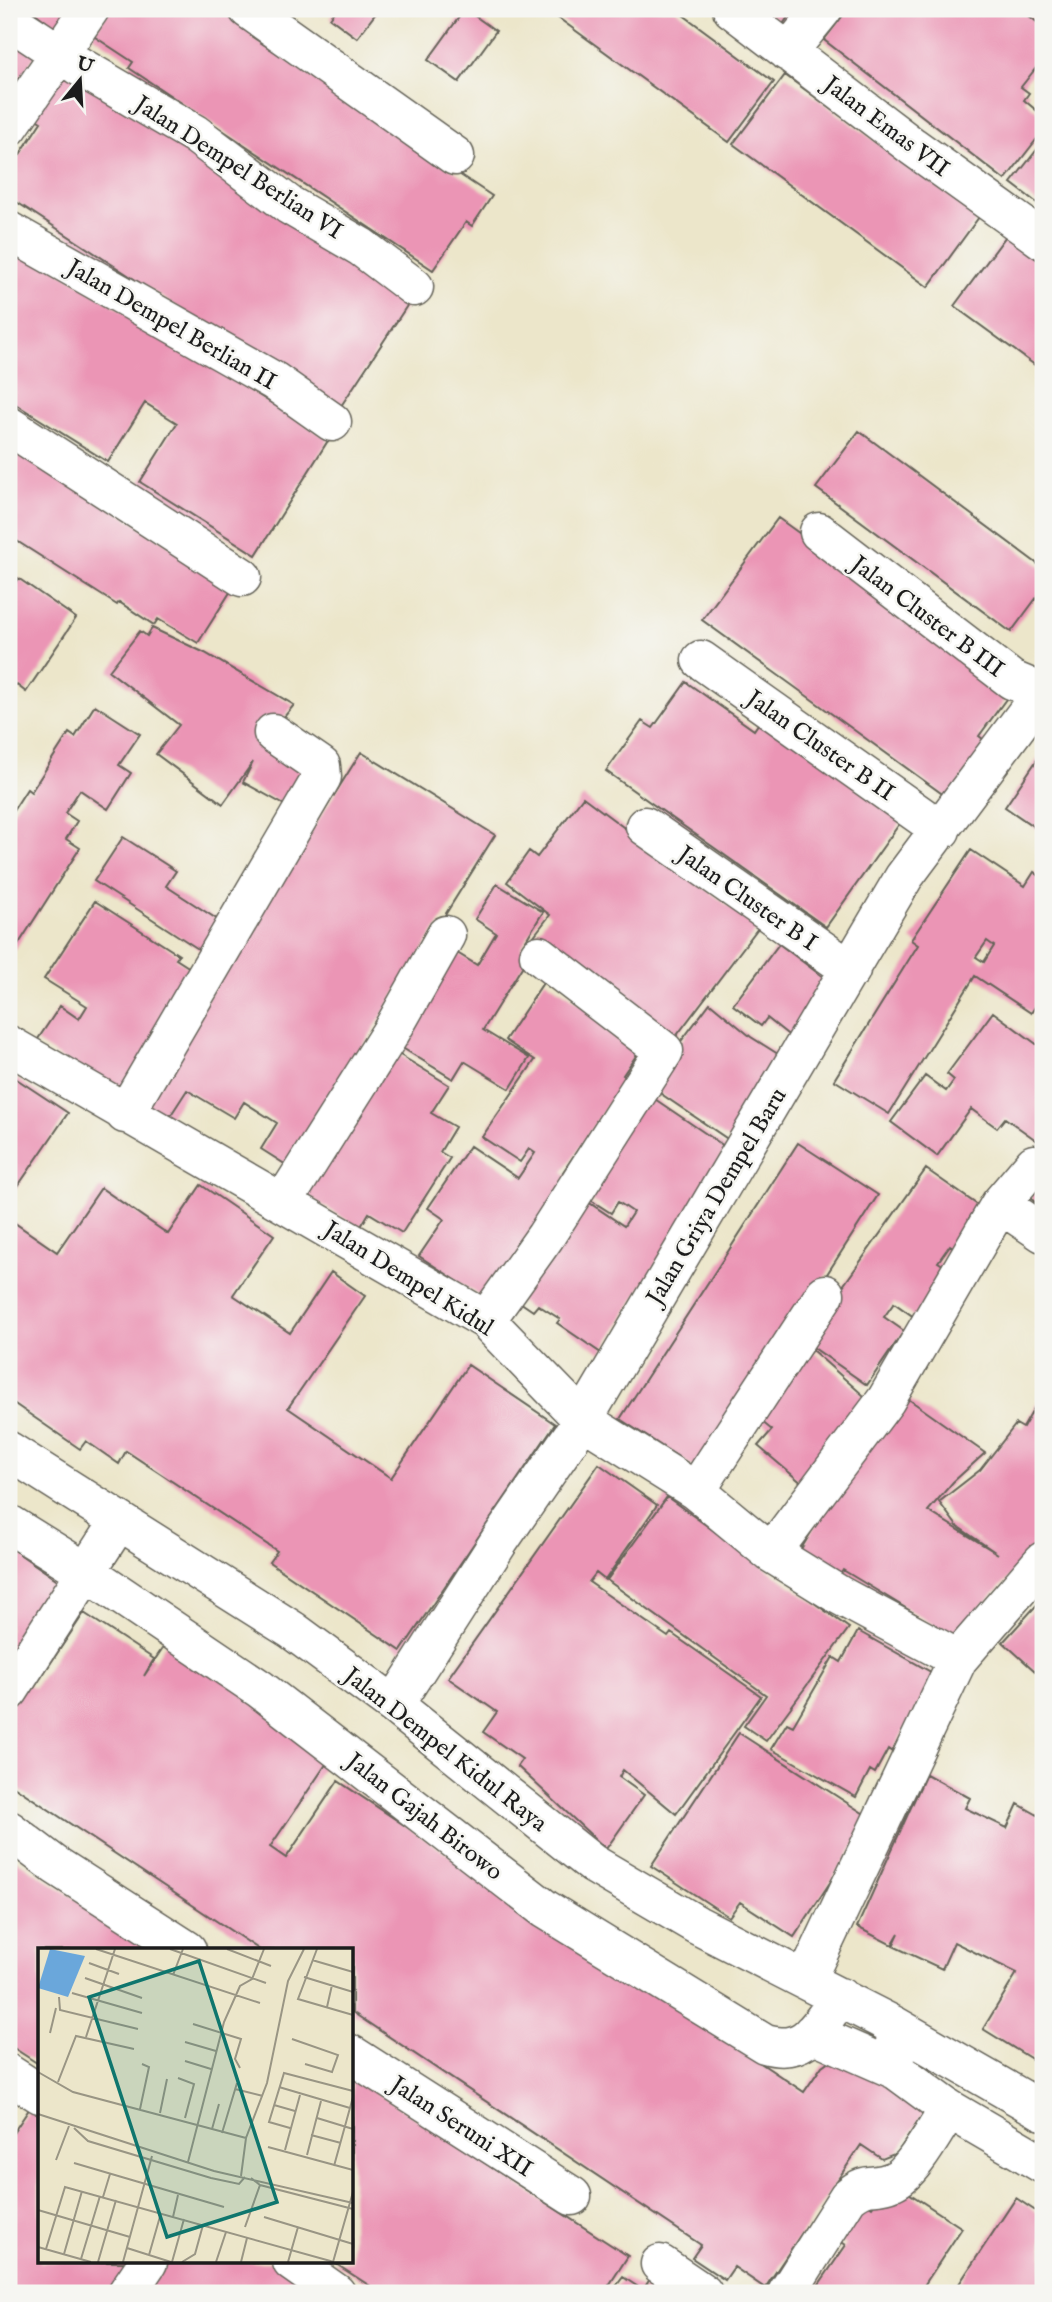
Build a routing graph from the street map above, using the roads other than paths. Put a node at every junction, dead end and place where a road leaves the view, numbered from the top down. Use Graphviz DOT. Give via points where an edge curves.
graph roads {
  1 [pos="90,9"];
  2 [pos="248,9"];
  3 [pos="732,9"];
  4 [pos="823,9"];
  5 [pos="9,20"];
  6 [pos="789,52"];
  7 [pos="59,54"];
  8 [pos="9,127"];
  9 [pos="455,156"];
  10 [pos="9,231"];
  11 [pos="1043,240"];
  12 [pos="414,287"];
  13 [pos="332,422"];
  14 [pos="9,426"];
  15 [pos="819,532"];
  16 [pos="242,577"];
  17 [pos="701,660"];
  18 [pos="1043,692"];
  19 [pos="273,733"];
  20 [pos="645,826"];
  21 [pos="941,830"];
  22 [pos="446,935"];
  23 [pos="539,956"];
  24 [pos="851,970"];
  25 [pos="9,1045"];
  26 [pos="125,1114"];
  27 [pos="1034,1164"];
  28 [pos="284,1201"];
  29 [pos="1000,1204"];
  30 [pos="1043,1233"];
  31 [pos="825,1294"];
  32 [pos="486,1320"];
  33 [pos="583,1420"];
  34 [pos="9,1451"];
  35 [pos="696,1490"];
  36 [pos="119,1521"];
  37 [pos="9,1524"];
  38 [pos="771,1553"];
  39 [pos="1043,1561"];
  40 [pos="88,1573"];
  41 [pos="958,1658"];
  42 [pos="9,1691"];
  43 [pos="394,1705"];
  44 [pos="9,1830"];
  45 [pos="184,1948"];
  46 [pos="806,1980"];
  47 [pos="840,1997"];
  48 [pos="895,2026"];
  49 [pos="812,2033"];
  50 [pos="354,2056"];
  51 [pos="896,2070"];
  52 [pos="949,2109"];
  53 [pos="1043,2111"];
  54 [pos="1043,2164"];
  55 [pos="572,2196"];
  56 [pos="147,2264"];
  57 [pos="295,2264"];
  58 [pos="660,2264"];
  59 [pos="127,2293"];
  60 [pos="336,2293"];
  61 [pos="703,2293"];
  62 [pos="787,2293"];
  1 -- 7 [label="street"];
  2 -- 9 [label="street"];
  3 -- 6 [label="street, Jalan Emas VII"];
  4 -- 6 [label="street"];
  5 -- 7 [label="street, Jalan Dempel Berlian VI"];
  6 -- 11 [label="street, Jalan Emas VII"];
  7 -- 8 [label="street"];
  7 -- 12 [label="street, Jalan Dempel Berlian VI" via="195,134 289,205 361,247"];
  10 -- 13 [label="street, Jalan Dempel Berlian II" via="274,381"];
  14 -- 16 [label="street"];
  15 -- 18 [label="street, Jalan Cluster B III" via="1012,680"];
  17 -- 21 [label="street, Jalan Cluster B II"];
  18 -- 21 [label="street, Jalan Griya Dempel Baru"];
  19 -- 26 [label="street" via="321,766 323,777"];
  20 -- 24 [label="street, Jalan Cluster B I"];
  21 -- 24 [label="street, Jalan Griya Dempel Baru" via="904,877"];
  22 -- 28 [label="street"];
  23 -- 32 [label="street" via="664,1051"];
  24 -- 33 [label="street, Jalan Griya Dempel Baru"];
  25 -- 26 [label="street, Jalan Dempel Kidul"];
  26 -- 28 [label="street, Jalan Dempel Kidul"];
  27 -- 29 [label="street"];
  28 -- 32 [label="street, Jalan Dempel Kidul"];
  29 -- 30 [label="street"];
  29 -- 38 [label="street" via="886,1400"];
  31 -- 35 [label="street"];
  32 -- 33 [label="street, Jalan Dempel Kidul"];
  33 -- 35 [label="street, Jalan Dempel Kidul"];
  33 -- 43 [label="street, Jalan Griya Dempel Baru"];
  34 -- 36 [label="street, Jalan Dempel Kidul Raya"];
  35 -- 38 [label="street, Jalan Dempel Kidul"];
  36 -- 40 [label="street"];
  36 -- 43 [label="street, Jalan Dempel Kidul Raya" via="292,1630"];
  37 -- 40 [label="street, Jalan Gajah Birowo"];
  38 -- 41 [label="street, Jalan Dempel Kidul"];
  39 -- 41 [label="street"];
  40 -- 42 [label="street"];
  40 -- 49 [label="street, Jalan Gajah Birowo" via="260,1689 545,1909 765,2044 785,2050"];
  41 -- 46 [label="street"];
  43 -- 46 [label="street, Jalan Dempel Kidul Raya" via="593,1864 697,1925"];
  44 -- 45 [label="street"];
  46 -- 47 [label="street, Jalan Dempel Kidul Raya"];
  47 -- 48 [label="street, Jalan Dempel Kidul Raya"];
  47 -- 49 [label="street, Jalan Gajah Birowo"];
  48 -- 51 [label="street"];
  48 -- 53 [label="street"];
  49 -- 51 [label="street"];
  50 -- 55 [label="street, Jalan Seruni XII"];
  51 -- 52 [label="street"];
  52 -- 54 [label="street"];
  52 -- 62 [label="street" via="905,2174 891,2182 862,2185 848,2197"];
  56 -- 59 [label="street"];
  57 -- 60 [label="street"];
  58 -- 61 [label="street"];
}
